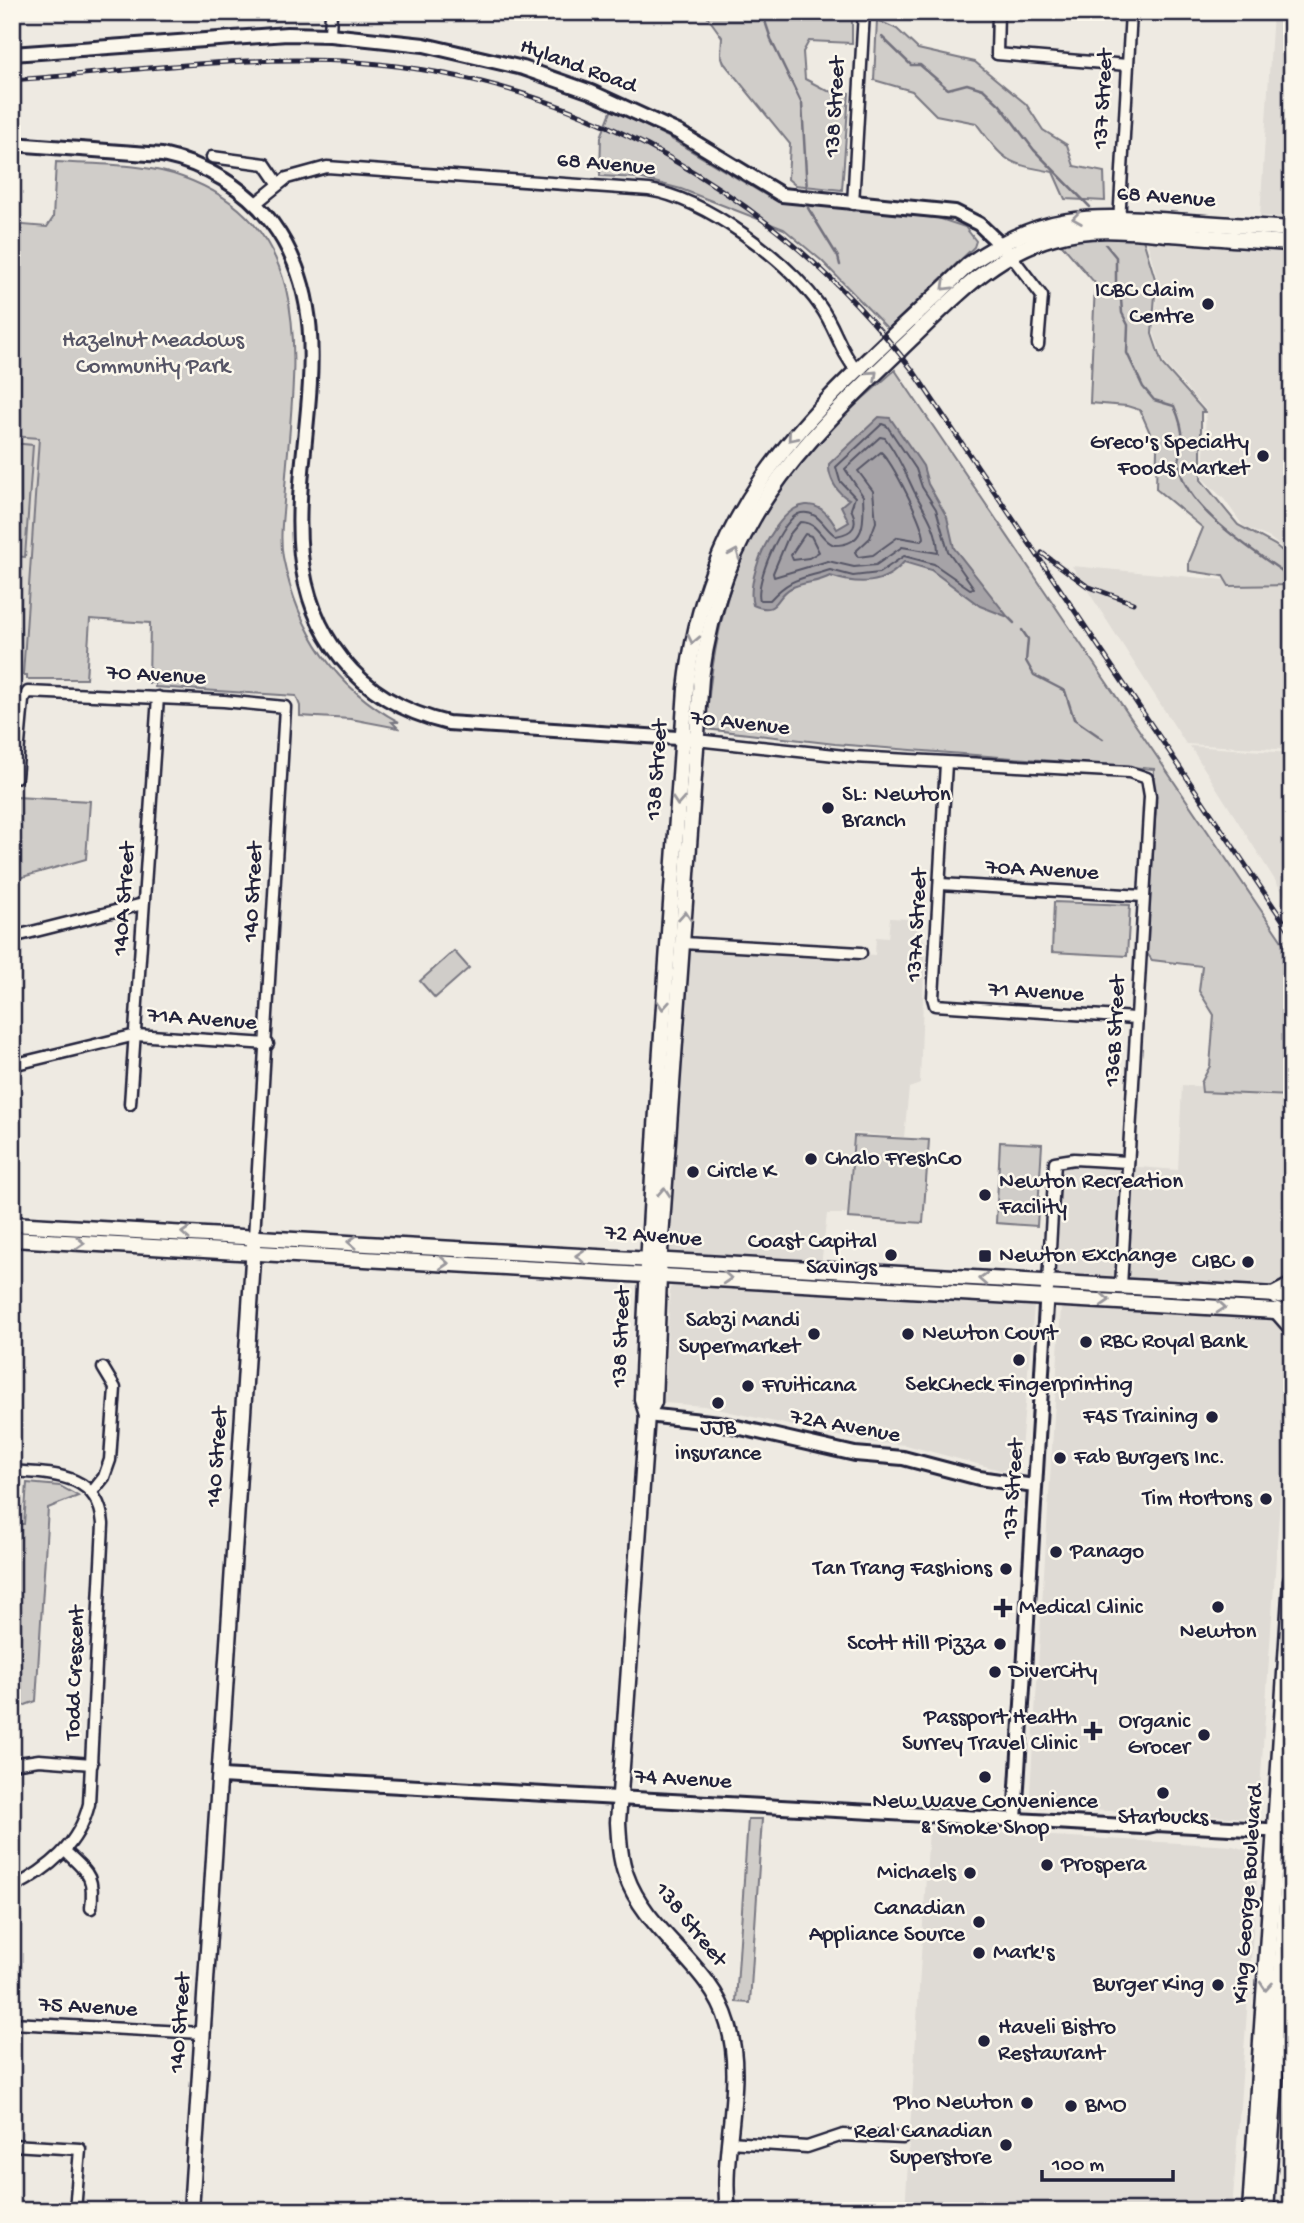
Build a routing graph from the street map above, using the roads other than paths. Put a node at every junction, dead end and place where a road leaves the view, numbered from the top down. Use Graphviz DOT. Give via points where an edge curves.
graph roads {
  1 [pos="331,12"];
  2 [pos="864,12"];
  3 [pos="999,12"];
  4 [pos="1131,12"];
  5 [pos="330,35"];
  6 [pos="12,54"];
  7 [pos="1127,65"];
  8 [pos="12,144"];
  9 [pos="212,157"];
  10 [pos="278,183"];
  11 [pos="256,204"];
  12 [pos="853,204"];
  13 [pos="1119,223"];
  14 [pos="1225,224"];
  15 [pos="1292,231"];
  16 [pos="1151,233"];
  17 [pos="1257,241"];
  18 [pos="1292,243"];
  19 [pos="1004,248"];
  20 [pos="1038,345"];
  21 [pos="857,371"];
  22 [pos="158,697"];
  23 [pos="285,707"];
  24 [pos="690,739"];
  25 [pos="946,763"];
  26 [pos="16,777"];
  27 [pos="1147,778"];
  28 [pos="940,884"];
  29 [pos="1143,896"];
  30 [pos="143,904"];
  31 [pos="12,937"];
  32 [pos="683,943"];
  33 [pos="861,953"];
  34 [pos="935,1005"];
  35 [pos="1135,1018"];
  36 [pos="136,1035"];
  37 [pos="268,1044"];
  38 [pos="12,1065"];
  39 [pos="130,1104"];
  40 [pos="1128,1162"];
  41 [pos="12,1224"];
  42 [pos="254,1237"];
  43 [pos="12,1239"];
  44 [pos="253,1253"];
  45 [pos="653,1267"];
  46 [pos="1121,1286"];
  47 [pos="1292,1286"];
  48 [pos="1047,1290"];
  49 [pos="1284,1303"];
  50 [pos="1292,1327"];
  51 [pos="103,1368"];
  52 [pos="647,1415"];
  53 [pos="12,1471"];
  54 [pos="1034,1486"];
  55 [pos="92,1492"];
  56 [pos="1292,1581"];
  57 [pos="1290,1642"];
  58 [pos="1292,1720"];
  59 [pos="1292,1737"];
  60 [pos="12,1764"];
  61 [pos="92,1764"];
  62 [pos="221,1776"];
  63 [pos="619,1797"];
  64 [pos="1016,1820"];
  65 [pos="1285,1834"];
  66 [pos="66,1852"];
  67 [pos="12,1888"];
  68 [pos="91,1908"];
  69 [pos="12,2023"];
  70 [pos="203,2033"];
  71 [pos="903,2138"];
  72 [pos="729,2142"];
  73 [pos="12,2145"];
  74 [pos="75,2211"];
  75 [pos="191,2211"];
  76 [pos="728,2211"];
  77 [pos="1251,2211"];
  78 [pos="1265,2211"];
  1 -- 5 [label="street"];
  2 -- 12 [label="street, 138 Street"];
  3 -- 7 [label="street" via="997,54"];
  4 -- 7 [label="street, 137 Street"];
  5 -- 6 [label="street, Hyland Road" via="256,35"];
  5 -- 12 [label="street, Hyland Road" via="444,49 547,75 655,120 782,195"];
  7 -- 13 [label="street, 137 Street"];
  8 -- 11 [label="street" via="174,158 213,173"];
  9 -- 10 [label="street" via="265,164"];
  10 -- 11 [label="street, 68 Avenue"];
  10 -- 21 [label="street, 68 Avenue" via="302,171 327,167 674,195 733,228 799,283 824,312"];
  11 -- 24 [label="street, 70 Avenue" via="292,254 310,309 300,550 306,591 320,626 349,667 410,713 448,723"];
  12 -- 19 [label="street, Hyland Road" via="963,214"];
  13 -- 14 [label="main road, 68 Avenue"];
  13 -- 16 [label="main road, 68 Avenue"];
  13 -- 19 [label="main road, 68 Avenue"];
  14 -- 15 [label="main road, 68 Avenue"];
  14 -- 16 [label="main road" via="1205,229 1159,227"];
  15 -- 17 [label="main road" via="1267,233"];
  16 -- 17 [label="main road, 68 Avenue"];
  17 -- 18 [label="main road, 68 Avenue"];
  19 -- 20 [label="street" via="1042,296"];
  19 -- 21 [label="main road, 138 Street, one-way" via="968,265"];
  24 -- 19 [label="main road, 138 Street, one-way" via="716,605 741,540 774,483 807,440"];
  21 -- 24 [label="main road, 138 Street, one-way" via="788,441 745,502 723,546 693,639"];
  22 -- 23 [label="street, 70 Avenue"];
  22 -- 26 [label="street, 70 Avenue" via="25,694"];
  22 -- 30 [label="street, 140A Street"];
  23 -- 37 [label="street, 140 Street"];
  24 -- 25 [label="street, 70 Avenue"];
  32 -- 24 [label="main road, 138 Street, one-way"];
  24 -- 45 [label="main road, 138 Street, one-way"];
  25 -- 27 [label="street, 70 Avenue" via="1129,772"];
  25 -- 28 [label="street, 137A Street"];
  27 -- 29 [label="street, 136B Street" via="1150,796"];
  28 -- 29 [label="street, 70A Avenue"];
  28 -- 34 [label="street, 137A Street"];
  29 -- 35 [label="street, 136B Street"];
  30 -- 31 [label="street"];
  30 -- 36 [label="street, 140A Street"];
  32 -- 33 [label="street"];
  45 -- 32 [label="main road, 138 Street, one-way"];
  34 -- 35 [label="street, 71 Avenue"];
  35 -- 40 [label="street, 136B Street"];
  36 -- 37 [label="street, 71A Avenue"];
  36 -- 38 [label="street, 71A Avenue"];
  36 -- 39 [label="street, 140A Street"];
  37 -- 42 [label="street, 140 Street"];
  40 -- 46 [label="street, 136B Street"];
  40 -- 48 [label="street, 137 Street" via="1055,1162"];
  42 -- 41 [label="main road, 72 Avenue, one-way"];
  42 -- 44 [label="main road, 140 Street"];
  45 -- 42 [label="main road, 72 Avenue, one-way"];
  43 -- 44 [label="main road, 72 Avenue, one-way"];
  44 -- 45 [label="main road, 72 Avenue, one-way"];
  44 -- 62 [label="main road, 140 Street"];
  45 -- 48 [label="main road, 72 Avenue"];
  45 -- 52 [label="main road, 138 Street" via="654,1402"];
  46 -- 48 [label="main road, 72 Avenue"];
  46 -- 49 [label="main road, 72 Avenue"];
  47 -- 49 [label="main road"];
  48 -- 49 [label="main road, 72 Avenue, one-way"];
  48 -- 54 [label="street, 137 Street"];
  49 -- 50 [label="main road"];
  51 -- 55 [label="street" via="115,1388 110,1460"];
  52 -- 54 [label="street, 72A Avenue" via="719,1423 855,1454 903,1458 979,1478"];
  52 -- 63 [label="main road, 138 Street"];
  53 -- 55 [label="street" via="67,1478"];
  54 -- 64 [label="street, 137 Street"];
  55 -- 61 [label="street, Todd Crescent" via="103,1524"];
  56 -- 57 [label="main road, King George Boulevard"];
  57 -- 65 [label="main road, King George Boulevard"];
  58 -- 59 [label="main road"];
  60 -- 61 [label="street" via="39,1760"];
  61 -- 66 [label="street, Todd Crescent" via="86,1818"];
  62 -- 63 [label="street, 74 Avenue"];
  62 -- 70 [label="main road, 140 Street"];
  63 -- 64 [label="street, 74 Avenue"];
  63 -- 72 [label="main road, 138 Street" via="619,1840 630,1885 643,1907 709,1984 728,2023 734,2059"];
  64 -- 65 [label="street, 74 Avenue" via="1143,1827 1156,1832"];
  65 -- 77 [label="main road, King George Boulevard, one-way"];
  65 -- 78 [label="main road, King George Boulevard"];
  66 -- 67 [label="street, Todd Crescent"];
  66 -- 68 [label="street" via="94,1885"];
  69 -- 70 [label="street, 75 Avenue"];
  70 -- 75 [label="main road, 140 Street"];
  71 -- 72 [label="street" via="843,2135 807,2147"];
  72 -- 76 [label="main road, 138 Street"];
  73 -- 74 [label="street" via="80,2149"];
}
